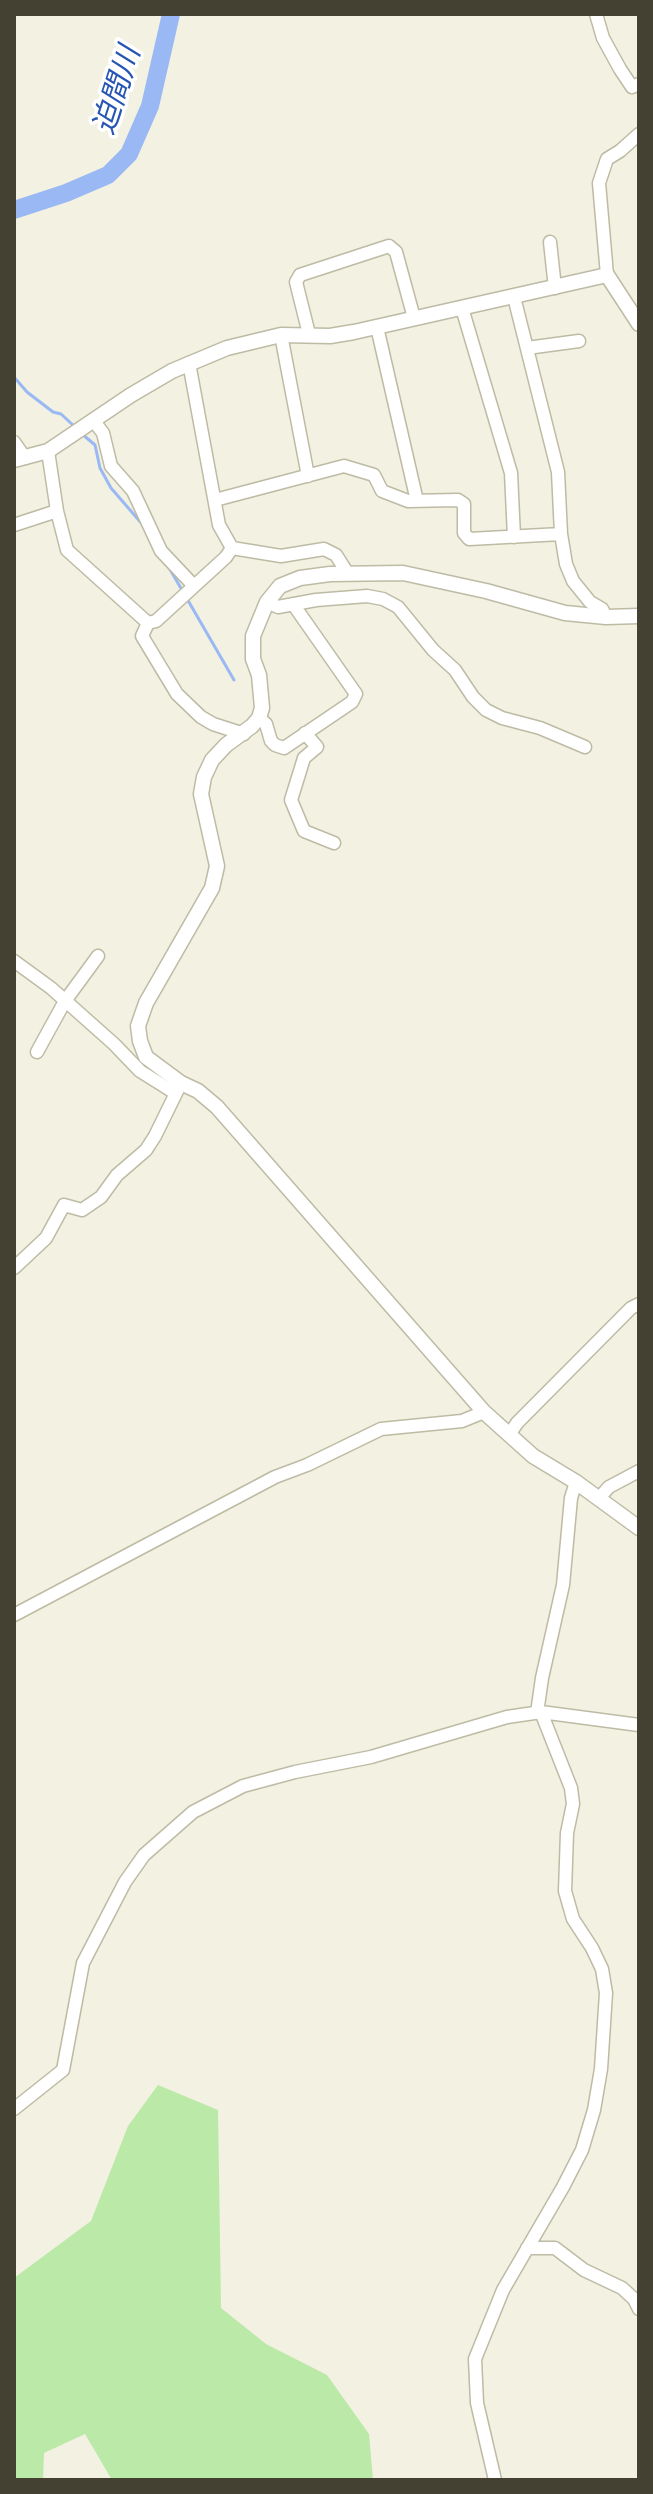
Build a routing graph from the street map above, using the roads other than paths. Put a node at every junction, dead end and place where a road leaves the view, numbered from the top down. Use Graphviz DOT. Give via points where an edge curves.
graph roads {
  1 [pos="596,14"];
  2 [pos="639,84"];
  3 [pos="639,134"];
  4 [pos="550,242"];
  5 [pos="607,275"];
  6 [pos="555,288"];
  7 [pos="514,297"];
  8 [pos="462,308"];
  9 [pos="414,318"];
  10 [pos="639,324"];
  11 [pos="377,327"];
  12 [pos="309,334"];
  13 [pos="281,335"];
  14 [pos="579,341"];
  15 [pos="527,348"];
  16 [pos="189,363"];
  17 [pos="93,420"];
  18 [pos="14,442"];
  19 [pos="48,451"];
  20 [pos="19,459"];
  21 [pos="308,476"];
  22 [pos="215,500"];
  23 [pos="417,501"];
  24 [pos="57,511"];
  25 [pos="14,525"];
  26 [pos="561,534"];
  27 [pos="514,537"];
  28 [pos="232,548"];
  29 [pos="348,574"];
  30 [pos="194,586"];
  31 [pos="267,602"];
  32 [pos="293,604"];
  33 [pos="639,616"];
  34 [pos="606,617"];
  35 [pos="148,623"];
  36 [pos="259,718"];
  37 [pos="305,733"];
  38 [pos="244,734"];
  39 [pos="585,747"];
  40 [pos="334,843"];
  41 [pos="98,956"];
  42 [pos="14,961"];
  43 [pos="65,1001"];
  44 [pos="37,1052"];
  45 [pos="178,1088"];
  46 [pos="14,1268"];
  47 [pos="639,1304"];
  48 [pos="484,1412"];
  49 [pos="509,1435"];
  50 [pos="639,1471"];
  51 [pos="576,1482"];
  52 [pos="599,1498"];
  53 [pos="639,1528"];
  54 [pos="14,1615"];
  55 [pos="539,1713"];
  56 [pos="639,1725"];
  57 [pos="14,2109"];
  58 [pos="527,2248"];
  59 [pos="639,2309"];
  60 [pos="495,2480"];
  1 -- 2 [label="street" via="620,69 632,87"];
  3 -- 5 [label="street" via="607,159 599,183"];
  4 -- 6 [label="street"];
  5 -- 6 [label="street"];
  5 -- 10 [label="street"];
  6 -- 7 [label="street"];
  7 -- 8 [label="street"];
  7 -- 15 [label="street"];
  8 -- 9 [label="street"];
  8 -- 27 [label="street" via="511,473"];
  9 -- 11 [label="street"];
  9 -- 12 [label="street" via="396,252 389,246 300,275 296,282"];
  11 -- 12 [label="street" via="330,336"];
  11 -- 23 [label="street"];
  12 -- 13 [label="street"];
  13 -- 16 [label="street"];
  13 -- 21 [label="street"];
  14 -- 15 [label="street"];
  15 -- 26 [label="street" via="558,472"];
  16 -- 17 [label="street"];
  16 -- 22 [label="street"];
  17 -- 19 [label="street"];
  17 -- 30 [label="street" via="103,433 111,466 133,491 161,551"];
  18 -- 20 [label="street"];
  19 -- 20 [label="street"];
  19 -- 24 [label="street"];
  21 -- 22 [label="street"];
  21 -- 23 [label="street" via="344,466 374,475 382,491"];
  22 -- 28 [label="street" via="219,525"];
  23 -- 27 [label="street" via="464,504 464,533 469,539"];
  24 -- 25 [label="street"];
  24 -- 35 [label="street" via="67,550"];
  26 -- 27 [label="street"];
  26 -- 34 [label="street" via="573,581"];
  28 -- 29 [label="street" via="281,556 324,549 336,555"];
  28 -- 30 [label="street"];
  29 -- 31 [label="street" via="300,578 280,586"];
  29 -- 34 [label="street" via="424,576 565,613"];
  30 -- 35 [label="street"];
  31 -- 32 [label="street" via="278,607"];
  31 -- 36 [label="street" via="253,636"];
  32 -- 37 [label="street" via="356,694"];
  32 -- 39 [label="street" via="383,599 398,607 486,710"];
  33 -- 34 [label="street"];
  35 -- 38 [label="street" via="142,636 177,694 201,717"];
  36 -- 37 [label="street" via="280,747"];
  36 -- 38 [label="street"];
  37 -- 40 [label="street" via="317,747 304,758 291,800 304,831"];
  38 -- 45 [label="street" via="212,760 204,777 201,794 217,866 212,888 138,1026 146,1057"];
  41 -- 43 [label="street"];
  42 -- 43 [label="street"];
  43 -- 44 [label="street"];
  43 -- 45 [label="street" via="140,1071"];
  45 -- 46 [label="street" via="146,1150 82,1210 64,1205 46,1238"];
  45 -- 48 [label="street" via="198,1091 217,1107"];
  47 -- 49 [label="street"];
  48 -- 49 [label="street"];
  48 -- 54 [label="street" via="462,1421 381,1429 275,1477"];
  49 -- 51 [label="street"];
  50 -- 52 [label="street"];
  51 -- 52 [label="street"];
  51 -- 55 [label="street"];
  52 -- 53 [label="street"];
  55 -- 56 [label="street"];
  55 -- 57 [label="street" via="243,1786 193,1812 144,1855 125,1882 83,1963 63,2070"];
  55 -- 58 [label="street" via="571,1788 565,1891 573,1919 602,1969 606,1993 601,2069 582,2150"];
  58 -- 59 [label="street" via="555,2248 584,2270 622,2288"];
  58 -- 60 [label="street" via="475,2359 477,2403"];
}
